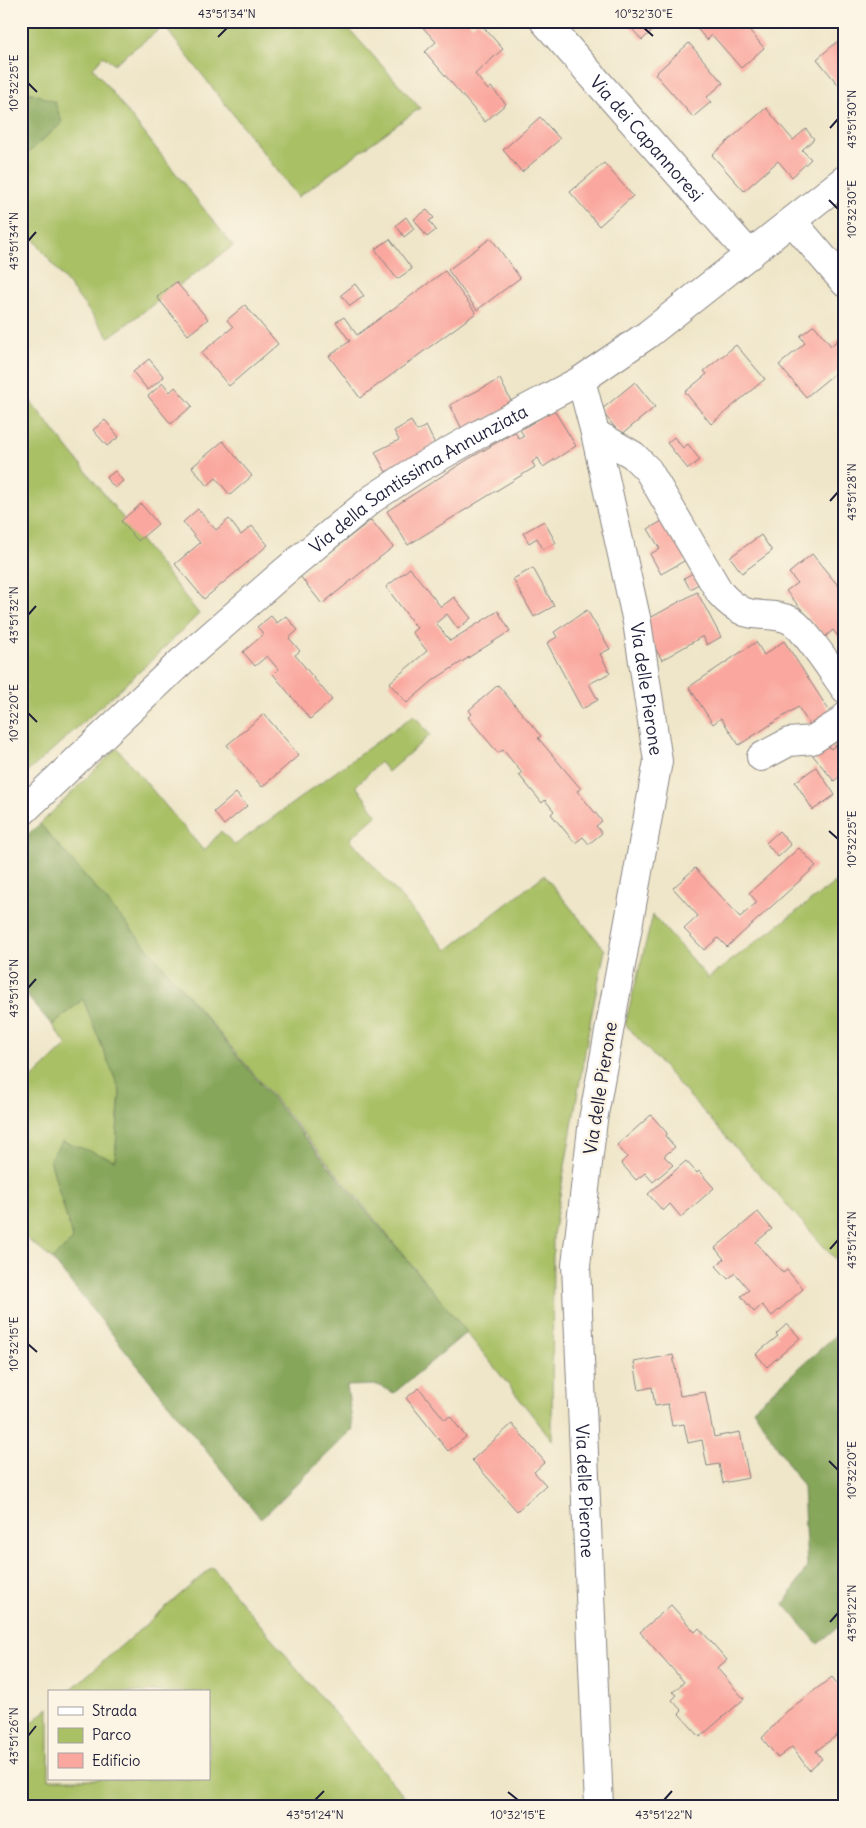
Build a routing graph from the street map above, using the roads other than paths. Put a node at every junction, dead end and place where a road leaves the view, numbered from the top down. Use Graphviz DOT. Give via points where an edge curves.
graph roads {
  1 [pos="544,21"];
  2 [pos="845,179"];
  3 [pos="792,221"];
  4 [pos="750,254"];
  5 [pos="845,283"];
  6 [pos="581,380"];
  7 [pos="595,434"];
  8 [pos="836,667"];
  9 [pos="845,689"];
  10 [pos="845,717"];
  11 [pos="761,757"];
  12 [pos="21,813"];
  13 [pos="599,1807"];
  1 -- 4 [label="street, Via dei Capannoresi"];
  2 -- 3 [label="street, Via della Santissima Annunziata"];
  3 -- 4 [label="street, Via della Santissima Annunziata"];
  3 -- 5 [label="street"];
  4 -- 6 [label="street, Via della Santissima Annunziata" via="647,335"];
  6 -- 7 [label="street, Via delle Pierone"];
  6 -- 12 [label="street, Via della Santissima Annunziata" via="439,457 372,500 189,654"];
  7 -- 8 [label="street" via="633,455 648,470 720,593 731,604 745,612 791,620"];
  7 -- 13 [label="street, Via delle Pierone" via="637,622 658,760 593,1120 576,1265"];
  8 -- 9 [label="street"];
  10 -- 11 [label="street" via="812,740 789,742"];
}
